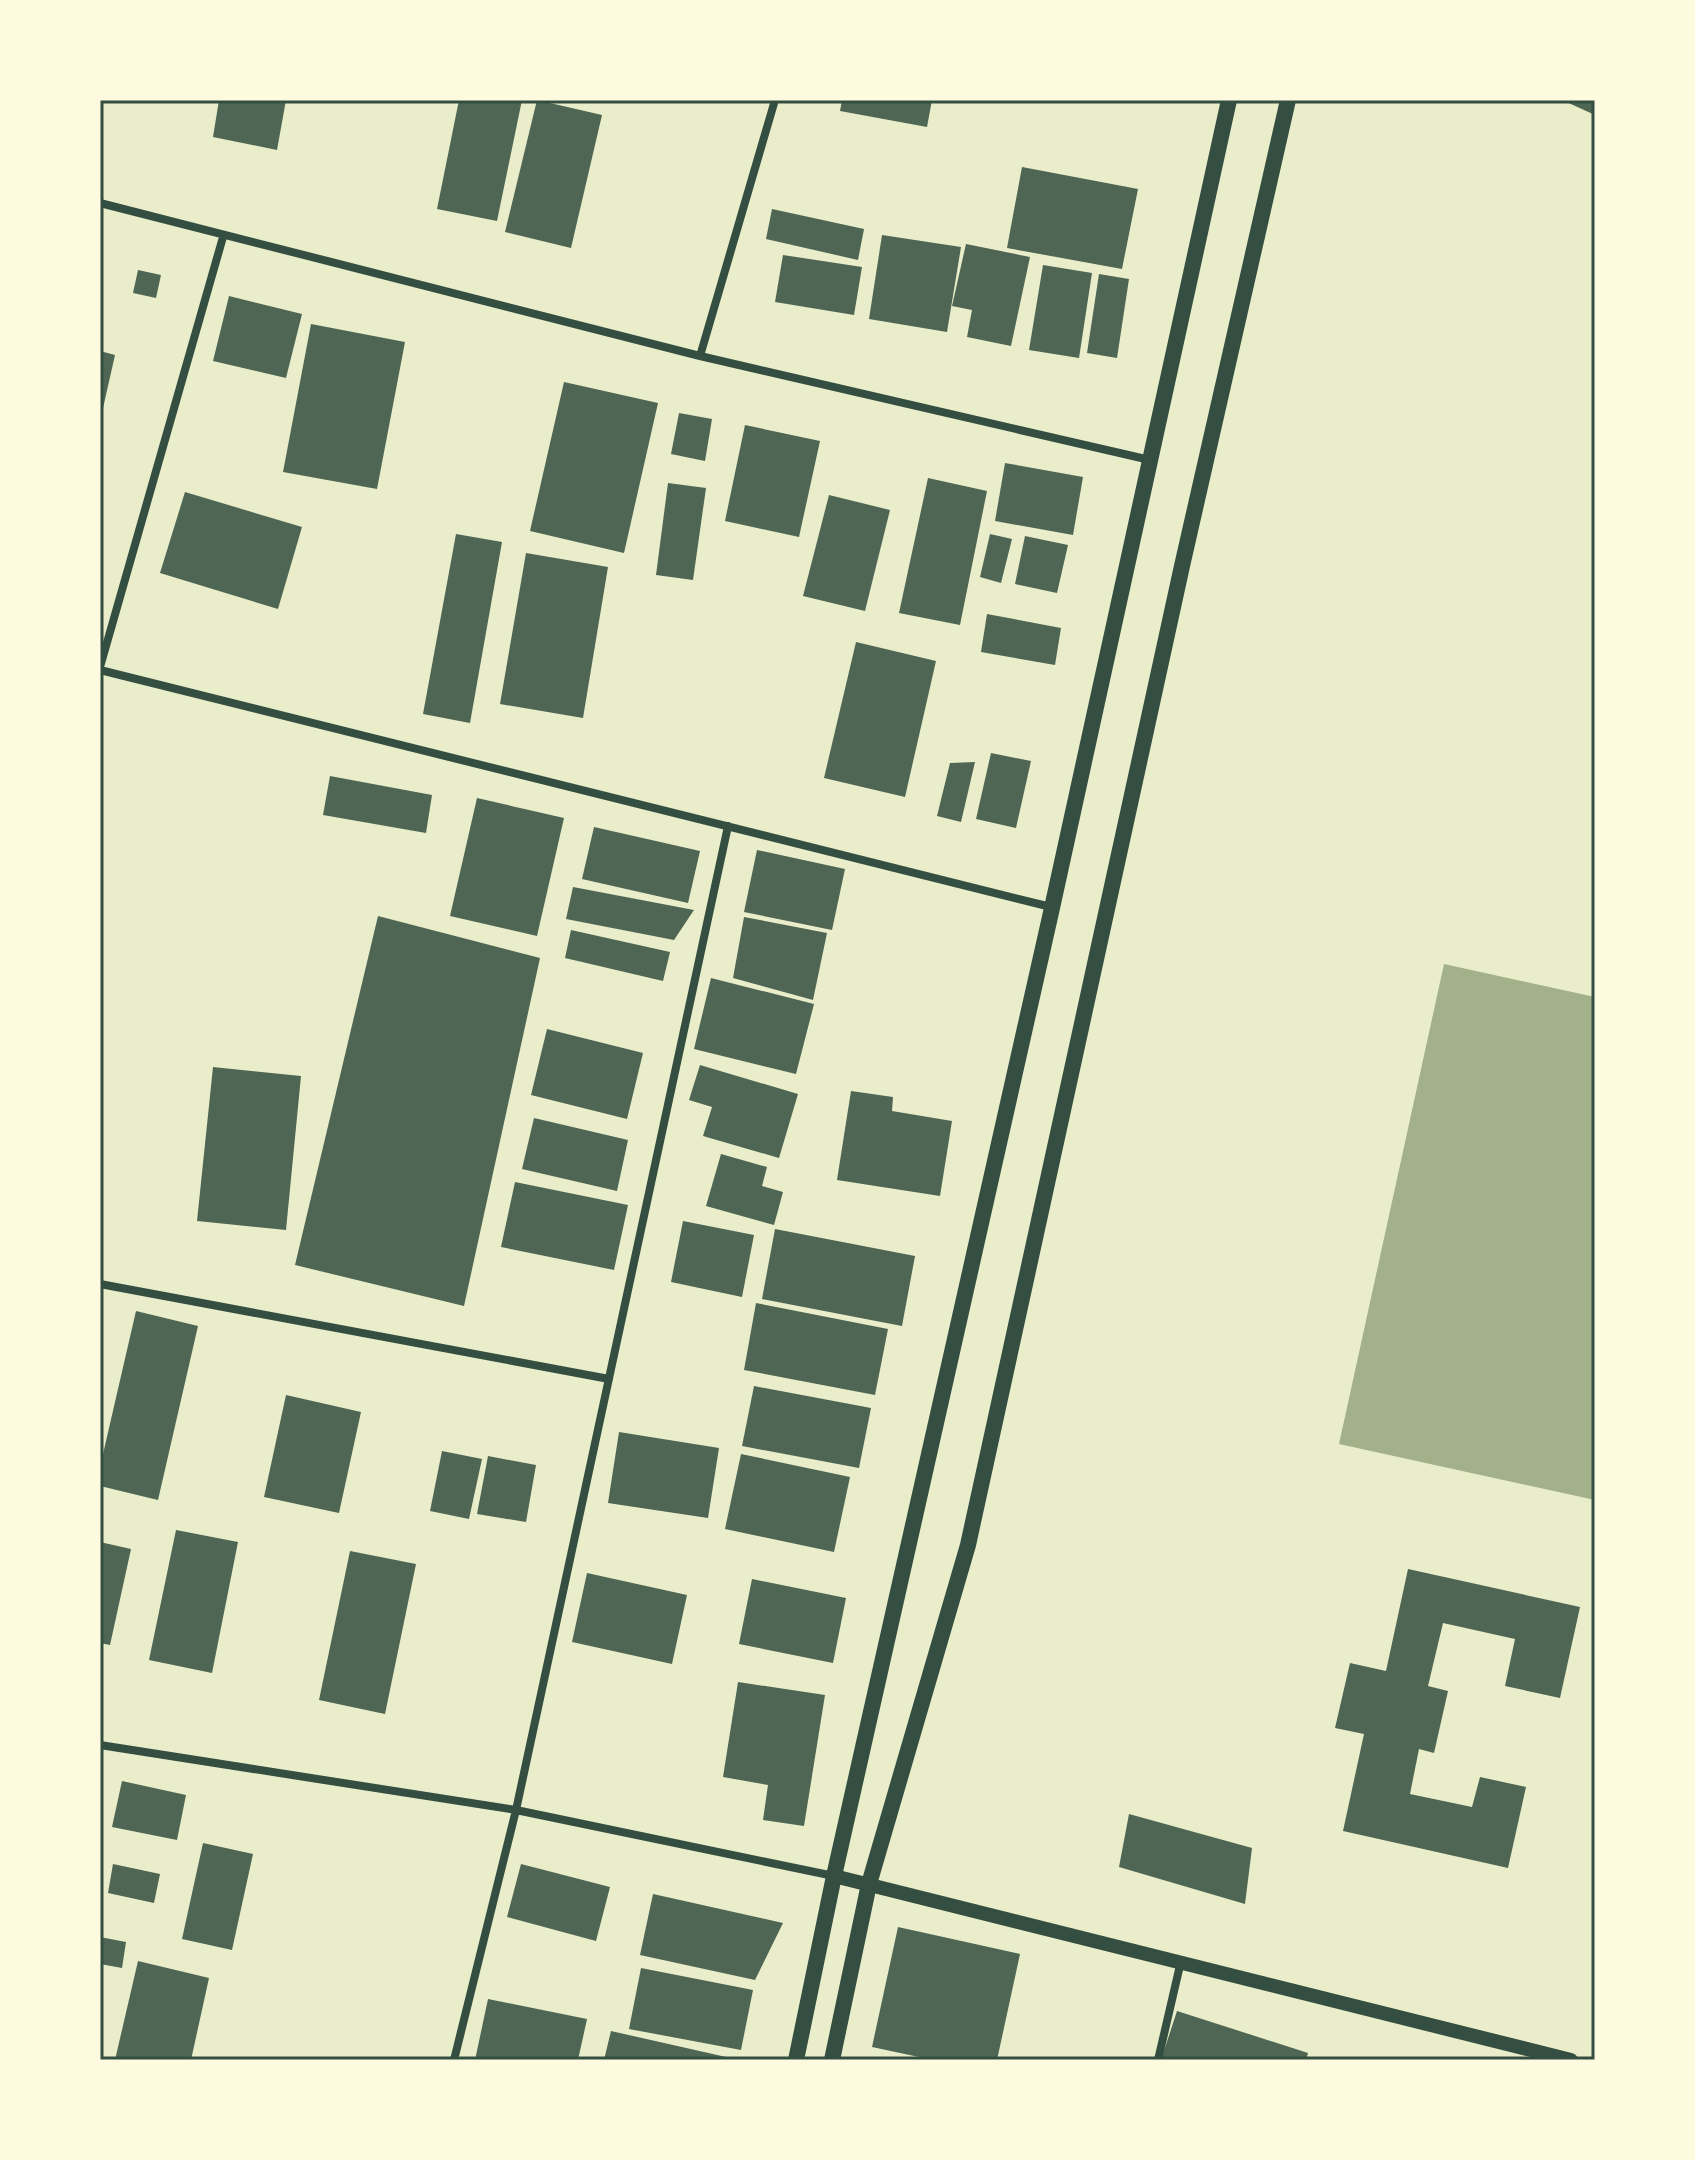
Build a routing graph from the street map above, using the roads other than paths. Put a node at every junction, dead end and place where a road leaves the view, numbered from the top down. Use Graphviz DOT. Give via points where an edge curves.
graph roads {
  1 [pos="775,100"];
  2 [pos="1229,100"];
  3 [pos="1288,100"];
  4 [pos="100,203"];
  5 [pos="223,237"];
  6 [pos="700,356"];
  7 [pos="1150,460"];
  8 [pos="100,668"];
  9 [pos="728,826"];
  10 [pos="1052,908"];
  11 [pos="100,1284"];
  12 [pos="609,1379"];
  13 [pos="100,1745"];
  14 [pos="516,1810"];
  15 [pos="834,1876"];
  16 [pos="869,1884"];
  17 [pos="1181,1961"];
  18 [pos="454,2060"];
  19 [pos="796,2060"];
  20 [pos="832,2060"];
  21 [pos="1158,2060"];
  22 [pos="1571,2060"];
  1 -- 6 [label="street"];
  2 -- 7 [label="main road"];
  3 -- 16 [label="main road" via="968,1545"];
  4 -- 5 [label="street"];
  5 -- 6 [label="street"];
  5 -- 8 [label="street"];
  6 -- 7 [label="street"];
  7 -- 10 [label="main road"];
  8 -- 9 [label="street"];
  9 -- 10 [label="street"];
  9 -- 12 [label="street"];
  10 -- 15 [label="main road"];
  11 -- 12 [label="street"];
  12 -- 14 [label="street"];
  13 -- 14 [label="street"];
  14 -- 15 [label="street"];
  14 -- 18 [label="street"];
  15 -- 16 [label="street"];
  15 -- 19 [label="main road"];
  16 -- 17 [label="street"];
  16 -- 20 [label="main road"];
  17 -- 21 [label="street"];
  17 -- 22 [label="street"];
}
